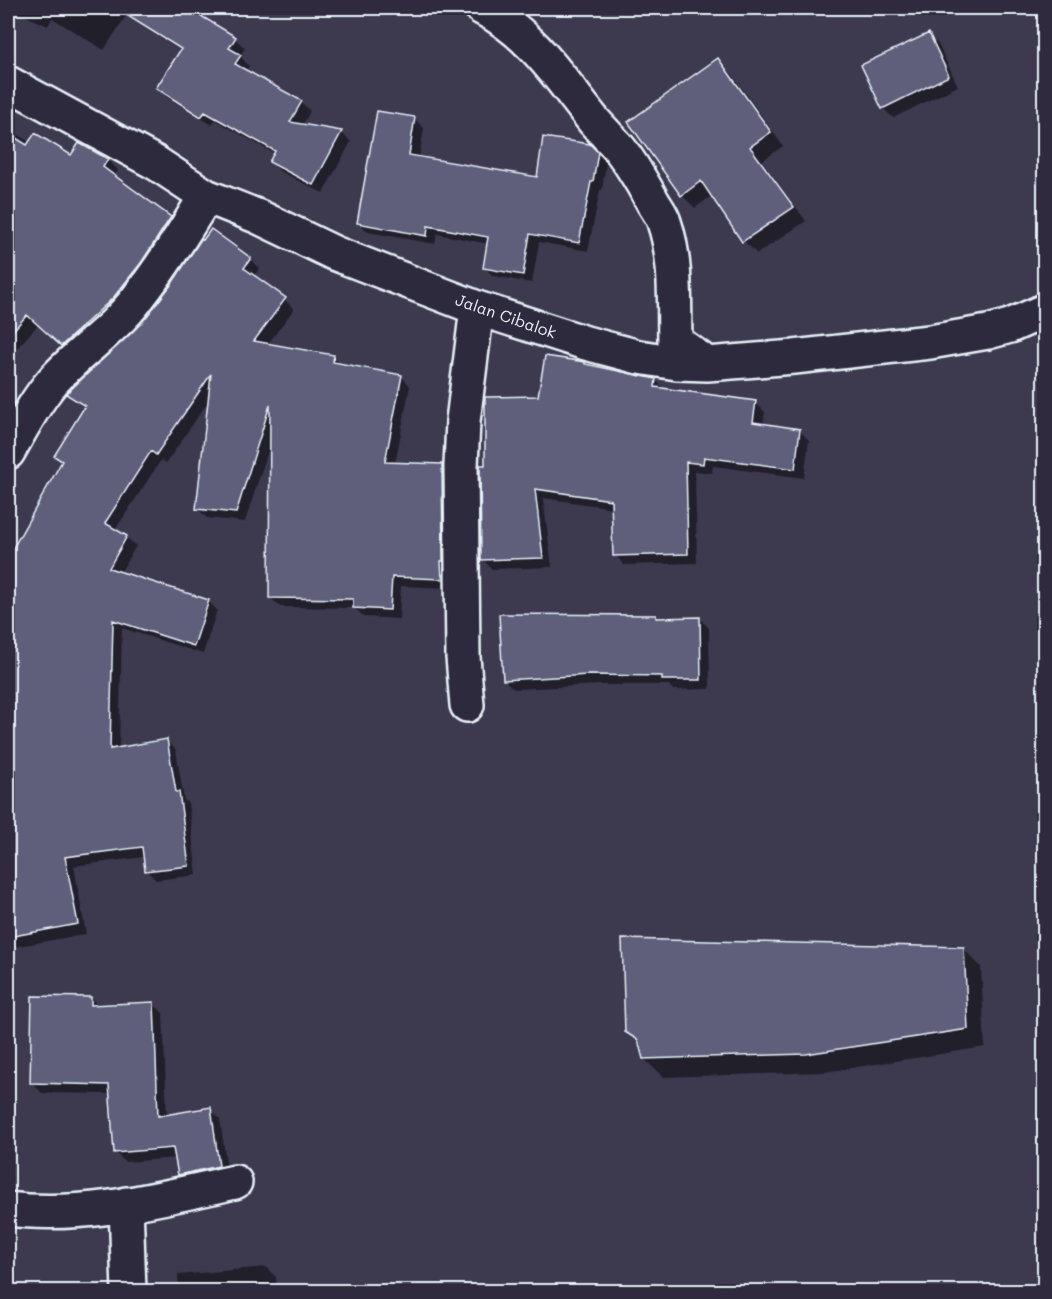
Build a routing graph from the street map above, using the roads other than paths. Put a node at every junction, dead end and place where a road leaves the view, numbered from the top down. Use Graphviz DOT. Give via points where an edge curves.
graph roads {
  1 [pos="482,8"];
  2 [pos="8,83"];
  3 [pos="207,196"];
  4 [pos="477,308"];
  5 [pos="1044,311"];
  6 [pos="707,364"];
  7 [pos="8,452"];
  8 [pos="466,705"];
  9 [pos="235,1182"];
  10 [pos="126,1204"];
  11 [pos="8,1209"];
  12 [pos="129,1292"];
  1 -- 6 [label="street" via="519,31 543,57 620,150 648,192 664,220 669,239 675,341"];
  2 -- 3 [label="street, Jalan Cibalok" via="156,163"];
  3 -- 4 [label="street, Jalan Cibalok" via="334,253"];
  3 -- 7 [label="street" via="137,299 51,384"];
  4 -- 6 [label="street, Jalan Cibalok" via="639,357"];
  4 -- 8 [label="street" via="461,466"];
  5 -- 6 [label="street, Jalan Cibalok" via="1010,327 930,342"];
  9 -- 10 [label="street"];
  10 -- 11 [label="street" via="58,1212"];
  10 -- 12 [label="street"];
}
